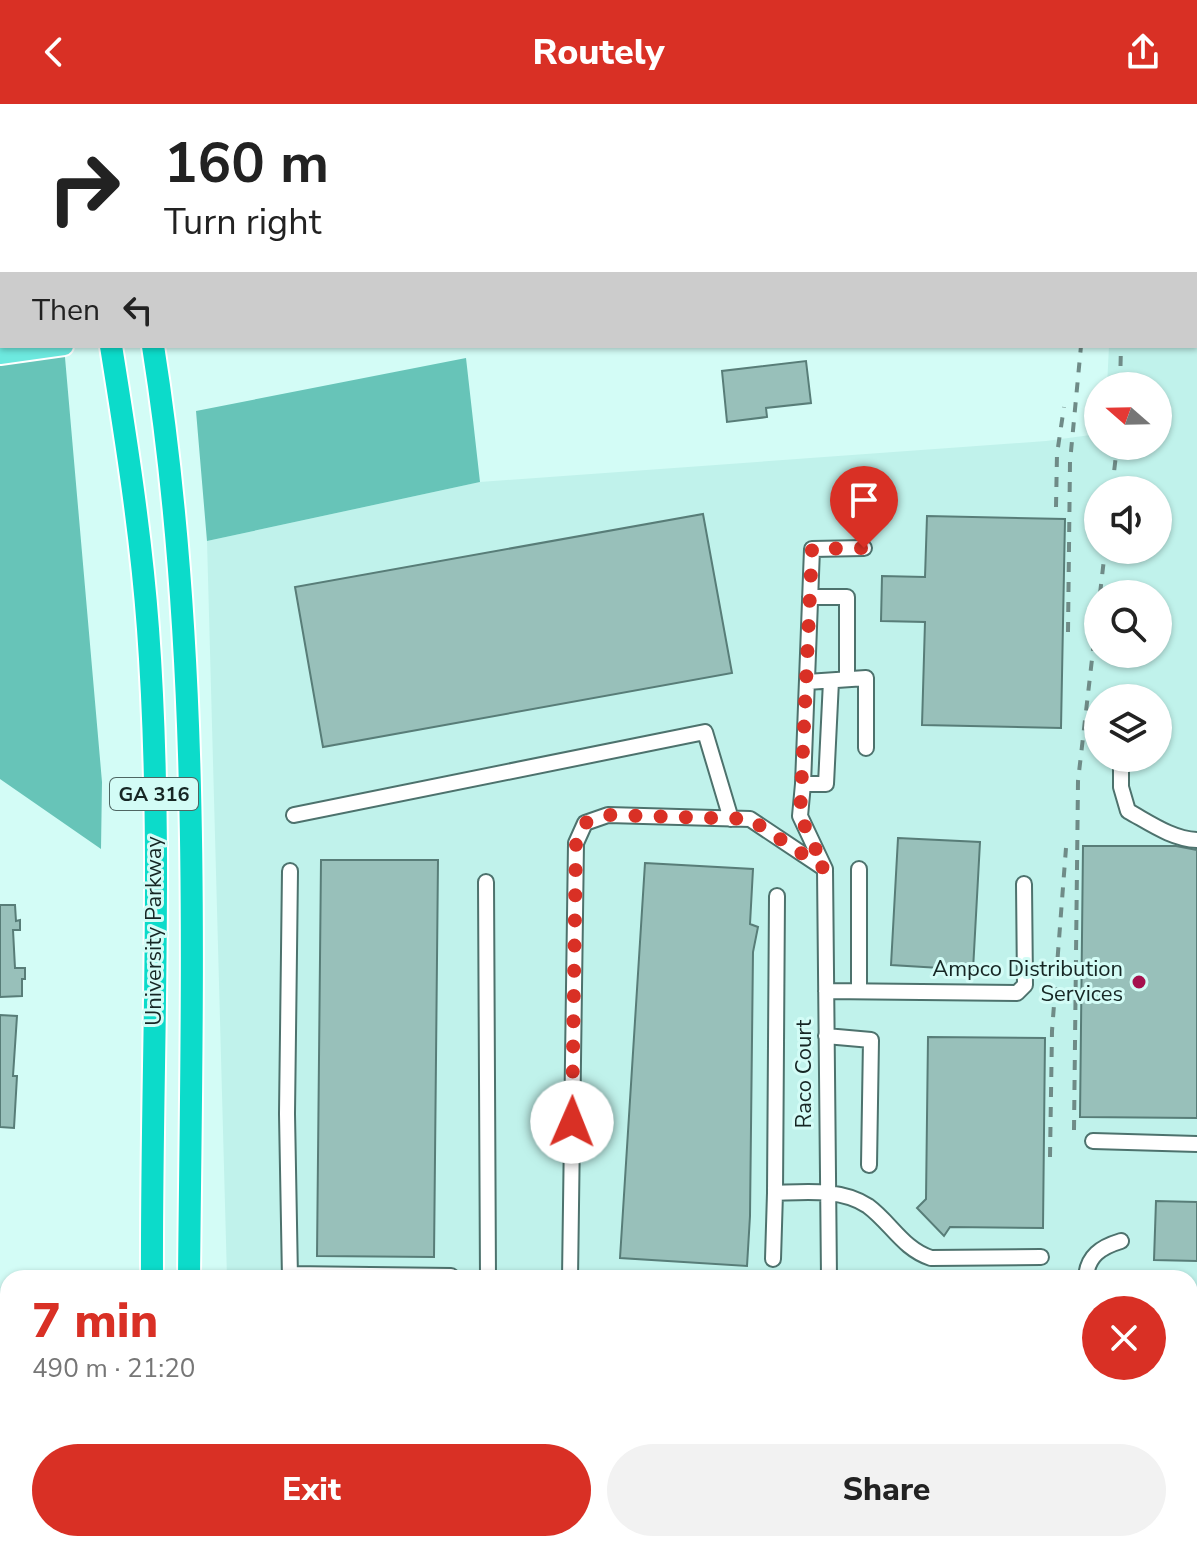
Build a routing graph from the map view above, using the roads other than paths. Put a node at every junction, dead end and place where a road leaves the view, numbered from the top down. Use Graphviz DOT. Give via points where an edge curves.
graph roads {
  1 [pos="52,348"];
  2 [pos="111,348"];
  3 [pos="153,348"];
  4 [pos="0,355"];
  5 [pos="864,548"];
  6 [pos="810,597"];
  7 [pos="847,679"];
  8 [pos="831,681"];
  9 [pos="807,682"];
  10 [pos="866,748"];
  11 [pos="1121,772"];
  12 [pos="803,784"];
  13 [pos="294,815"];
  14 [pos="731,819"];
  15 [pos="1197,840"];
  16 [pos="825,869"];
  17 [pos="859,869"];
  18 [pos="290,871"];
  19 [pos="486,882"];
  20 [pos="1024,884"];
  21 [pos="777,896"];
  22 [pos="826,991"];
  23 [pos="859,991"];
  24 [pos="826,1036"];
  25 [pos="191,1139"];
  26 [pos="1093,1141"];
  27 [pos="1197,1144"];
  28 [pos="869,1165"];
  29 [pos="827,1192"];
  30 [pos="775,1193"];
  31 [pos="1121,1241"];
  32 [pos="1041,1257"];
  33 [pos="773,1259"];
  34 [pos="149,1270"];
  35 [pos="189,1270"];
  36 [pos="202,1270"];
  37 [pos="290,1270"];
  38 [pos="488,1270"];
  39 [pos="570,1270"];
  40 [pos="829,1270"];
  41 [pos="1087,1270"];
  1 -- 4 [label="main road"];
  2 -- 34 [label="highway, University Parkway / GA 316" via="133,494 152,709"];
  3 -- 25 [label="highway, University Parkway / GA 316" via="176,527 190,746"];
  5 -- 6 [label="street" via="812,549"];
  6 -- 7 [label="street" via="847,597"];
  6 -- 9 [label="street"];
  7 -- 8 [label="street"];
  7 -- 10 [label="street" via="866,678"];
  8 -- 9 [label="street"];
  8 -- 12 [label="street" via="826,784"];
  9 -- 12 [label="street"];
  11 -- 15 [label="street" via="1128,811 1160,829"];
  12 -- 16 [label="street" via="800,816"];
  13 -- 14 [label="street" via="705,732"];
  14 -- 16 [label="street" via="750,819"];
  14 -- 39 [label="street" via="608,815 585,823 576,843"];
  16 -- 22 [label="street, Raco Court"];
  17 -- 23 [label="street"];
  18 -- 37 [label="street"];
  19 -- 38 [label="street"];
  20 -- 23 [label="street" via="1025,985 1017,993"];
  21 -- 30 [label="street"];
  22 -- 23 [label="street"];
  22 -- 24 [label="street, Raco Court"];
  24 -- 28 [label="street" via="871,1040"];
  24 -- 29 [label="street, Raco Court"];
  25 -- 35 [label="highway, University Parkway / GA 316"];
  25 -- 36 [label="highway" via="201,1204"];
  26 -- 27 [label="street"];
  29 -- 30 [label="street"];
  29 -- 32 [label="street" via="867,1206 915,1253 931,1258"];
  29 -- 40 [label="street, Raco Court"];
  30 -- 33 [label="street"];
  31 -- 41 [label="street" via="1102,1247"];
}
